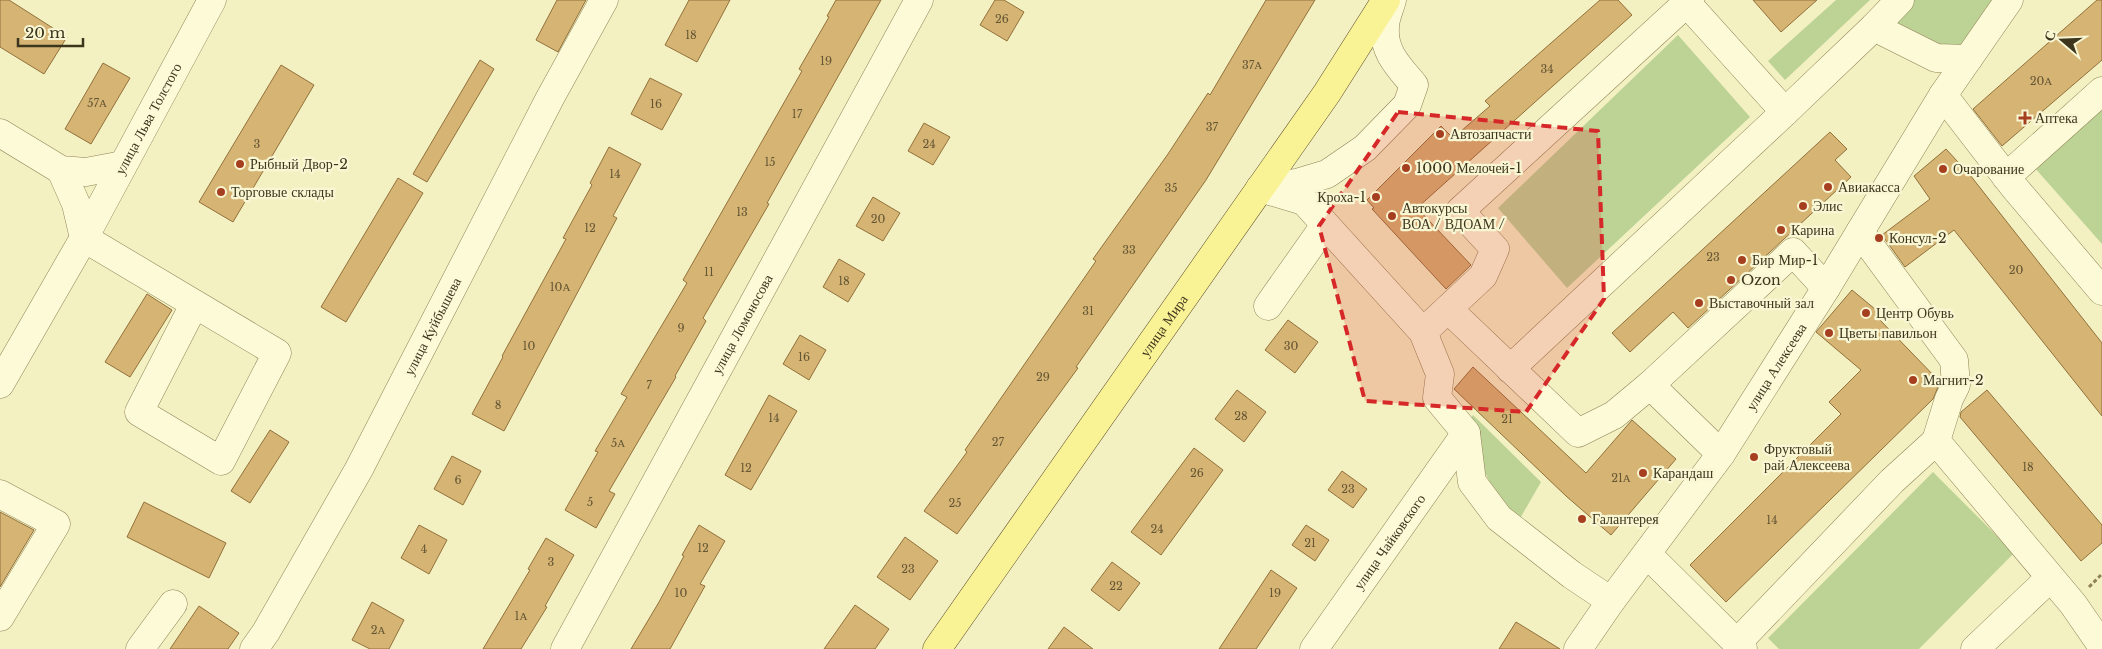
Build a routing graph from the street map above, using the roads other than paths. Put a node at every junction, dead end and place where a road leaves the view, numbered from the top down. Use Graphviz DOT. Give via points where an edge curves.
graph roads {
  1 [pos="212,0"];
  2 [pos="604,0"];
  3 [pos="919,0"];
  4 [pos="1386,0"];
  5 [pos="1392,0"];
  6 [pos="1900,0"];
  7 [pos="2009,0"];
  8 [pos="1687,1"];
  9 [pos="1874,27"];
  10 [pos="1968,59"];
  11 [pos="2102,91"];
  12 [pos="1943,95"];
  13 [pos="1785,112"];
  14 [pos="0,133"];
  15 [pos="123,165"];
  16 [pos="61,170"];
  17 [pos="2006,176"];
  18 [pos="1260,188"];
  19 [pos="1325,225"];
  20 [pos="1860,232"];
  21 [pos="84,238"];
  22 [pos="1826,288"];
  23 [pos="2102,291"];
  24 [pos="194,305"];
  25 [pos="1268,306"];
  26 [pos="1448,309"];
  27 [pos="1423,332"];
  28 [pos="1510,369"];
  29 [pos="0,384"];
  30 [pos="1650,385"];
  31 [pos="1466,433"];
  32 [pos="1936,441"];
  33 [pos="1721,454"];
  34 [pos="0,494"];
  35 [pos="1647,554"];
  36 [pos="2050,578"];
  37 [pos="1611,601"];
  38 [pos="173,604"];
  39 [pos="0,617"];
  40 [pos="1740,646"];
  41 [pos="2102,646"];
  42 [pos="1582,647"];
  43 [pos="140,649"];
  44 [pos="254,649"];
  45 [pos="565,649"];
  46 [pos="937,649"];
  47 [pos="1314,649"];
  48 [pos="1975,649"];
  1 -- 15 [label="street, улица Льва Толстого"];
  2 -- 44 [label="street, улица Куйбышева" via="359,469"];
  3 -- 45 [label="street, улица Ломоносова"];
  4 -- 18 [label="main road, улица Мира" via="1327,93"];
  5 -- 18 [label="street" via="1384,26 1388,50 1396,66 1414,85 1407,105 1365,148 1327,174 1297,183"];
  6 -- 9 [label="street"];
  7 -- 10 [label="street, улица Алексеева"];
  8 -- 13 [label="street"];
  8 -- 26 [label="street" via="1460,211 1495,249 1483,276"];
  9 -- 10 [label="street" via="1936,58"];
  9 -- 13 [label="street"];
  10 -- 12 [label="street, улица Алексеева"];
  11 -- 17 [label="street"];
  12 -- 17 [label="street"];
  12 -- 20 [label="street, улица Алексеева"];
  13 -- 28 [label="street"];
  14 -- 16 [label="street"];
  15 -- 16 [label="street" via="86,172"];
  15 -- 21 [label="street, улица Льва Толстого"];
  16 -- 21 [label="street" via="76,204"];
  17 -- 23 [label="street"];
  18 -- 19 [label="street" via="1304,201"];
  18 -- 46 [label="main road, улица Мира"];
  19 -- 25 [label="street"];
  19 -- 27 [label="street"];
  20 -- 22 [label="street, улица Алексеева"];
  20 -- 32 [label="street" via="1954,360 1956,385 1948,399"];
  21 -- 24 [label="street"];
  21 -- 29 [label="street, улица Льва Толстого"];
  22 -- 30 [label="street" via="1793,252"];
  22 -- 33 [label="street, улица Алексеева"];
  24 -- 24 [label="street" via="277,353 221,461 139,412"];
  26 -- 27 [label="street"];
  26 -- 28 [label="street"];
  27 -- 31 [label="street" via="1440,374 1437,398"];
  28 -- 30 [label="street" via="1578,433 1614,415"];
  30 -- 33 [label="street"];
  31 -- 37 [label="street" via="1472,482 1500,518 1572,575"];
  31 -- 47 [label="street, улица Чайковского"];
  32 -- 36 [label="street"];
  32 -- 40 [label="street" via="1892,481"];
  33 -- 35 [label="street, улица Алексеева"];
  34 -- 39 [label="street" via="56,524"];
  35 -- 37 [label="street, улица Алексеева"];
  35 -- 40 [label="street"];
  36 -- 41 [label="street"];
  36 -- 48 [label="street"];
  37 -- 42 [label="street, улица Алексеева"];
  38 -- 43 [label="street"];
}
